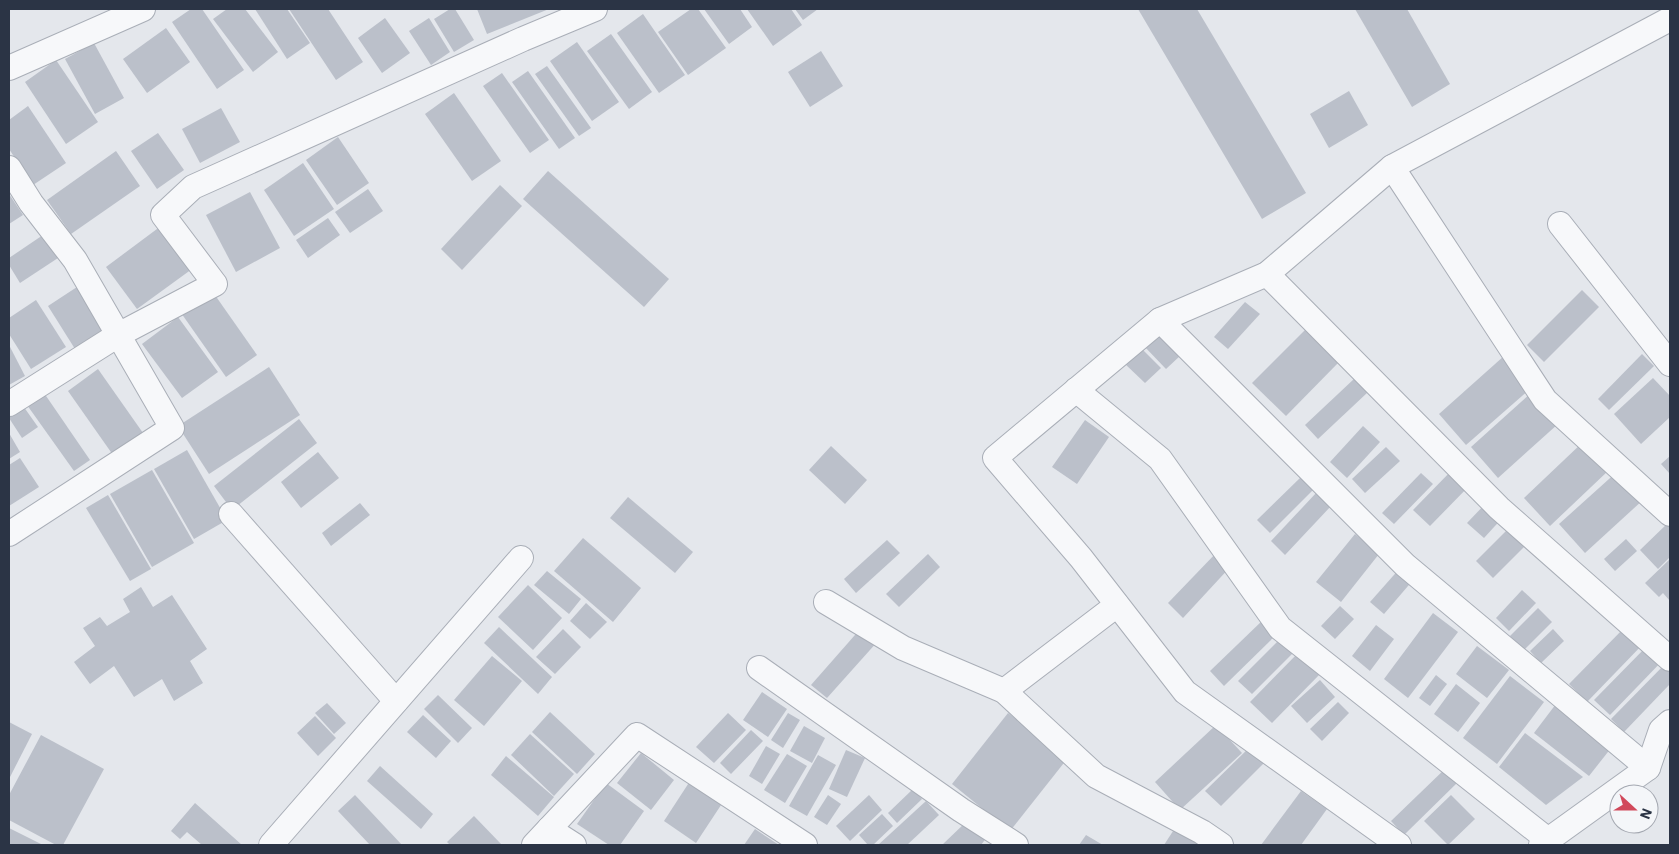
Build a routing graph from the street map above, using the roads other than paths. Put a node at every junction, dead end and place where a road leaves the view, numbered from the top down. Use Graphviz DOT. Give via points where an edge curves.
graph roads {
  1 [pos="143,9"];
  2 [pos="594,9"];
  3 [pos="1670,19"];
  4 [pos="9,68"];
  5 [pos="1392,167"];
  6 [pos="9,168"];
  7 [pos="1560,224"];
  8 [pos="1267,274"];
  9 [pos="1160,320"];
  10 [pos="118,335"];
  11 [pos="1670,364"];
  12 [pos="1076,390"];
  13 [pos="9,404"];
  14 [pos="231,514"];
  15 [pos="1670,514"];
  16 [pos="9,534"];
  17 [pos="521,558"];
  18 [pos="826,602"];
  19 [pos="1117,604"];
  20 [pos="1670,659"];
  21 [pos="759,668"];
  22 [pos="1004,691"];
  23 [pos="396,701"];
  24 [pos="1670,722"];
  25 [pos="1648,768"];
  26 [pos="542,837"];
  27 [pos="1545,843"];
  28 [pos="271,845"];
  29 [pos="574,845"];
  30 [pos="805,845"];
  31 [pos="1016,845"];
  32 [pos="1221,845"];
  33 [pos="1399,845"];
  1 -- 4 [label="street"];
  2 -- 10 [label="street" via="193,187 163,215 215,284"];
  3 -- 5 [label="street"];
  5 -- 8 [label="street"];
  5 -- 15 [label="street" via="1545,400"];
  6 -- 10 [label="street" via="31,203 75,260"];
  7 -- 11 [label="street"];
  8 -- 9 [label="street"];
  8 -- 20 [label="street" via="1499,508"];
  9 -- 12 [label="street"];
  9 -- 25 [label="street" via="1405,566"];
  10 -- 13 [label="street"];
  10 -- 16 [label="street" via="172,428"];
  12 -- 19 [label="street" via="994,458"];
  12 -- 27 [label="street" via="1160,459 1280,628"];
  14 -- 23 [label="street"];
  17 -- 23 [label="street"];
  18 -- 22 [label="street" via="902,648"];
  19 -- 22 [label="street"];
  19 -- 33 [label="street" via="1185,692"];
  21 -- 31 [label="street"];
  22 -- 32 [label="street" via="1096,776"];
  23 -- 28 [label="street"];
  24 -- 25 [label="street" via="1662,730"];
  25 -- 27 [label="street"];
  26 -- 29 [label="street"];
  26 -- 30 [label="street" via="637,735"];
}
